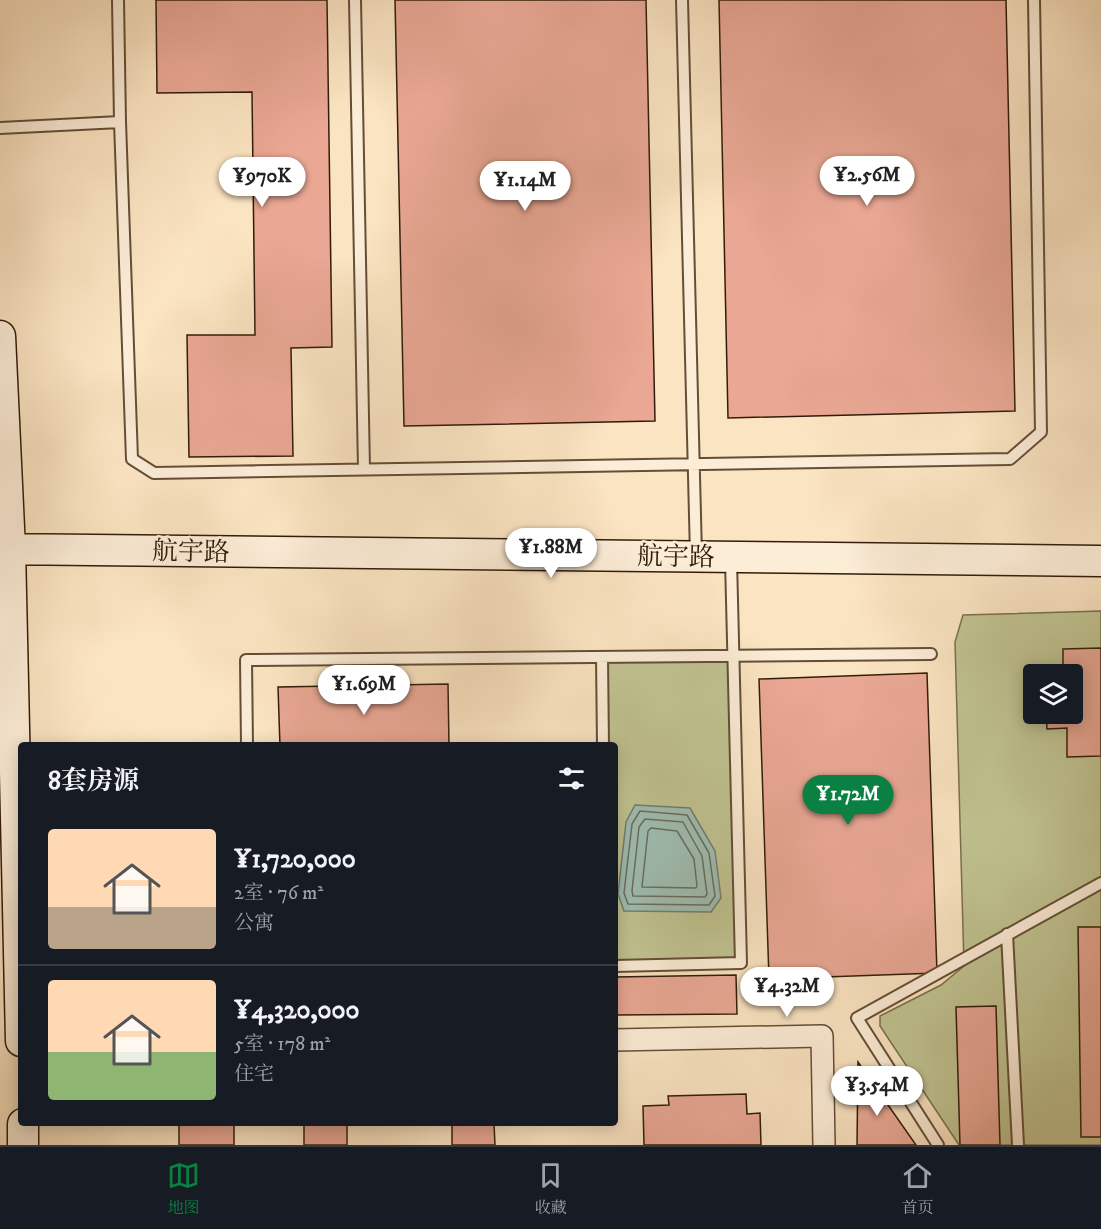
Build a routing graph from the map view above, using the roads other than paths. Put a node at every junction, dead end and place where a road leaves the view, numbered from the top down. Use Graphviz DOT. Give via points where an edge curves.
graph roads {
  1 [pos="118,0"];
  2 [pos="355,0"];
  3 [pos="682,0"];
  4 [pos="1034,0"];
  5 [pos="120,123"];
  6 [pos="0,128"];
  7 [pos="0,336"];
  8 [pos="694,464"];
  9 [pos="364,470"];
  10 [pos="5,549"];
  11 [pos="696,556"];
  12 [pos="731,557"];
  13 [pos="1101,561"];
  14 [pos="932,654"];
  15 [pos="733,656"];
  16 [pos="602,657"];
  17 [pos="247,742"];
  18 [pos="603,742"];
  19 [pos="18,760"];
  20 [pos="1101,883"];
  21 [pos="1007,934"];
  22 [pos="618,966"];
  23 [pos="618,1040"];
  24 [pos="23,1126"];
  25 [pos="23,1145"];
  26 [pos="824,1145"];
  27 [pos="938,1145"];
  28 [pos="1018,1145"];
  1 -- 5 [label="lane"];
  2 -- 9 [label="lane"];
  3 -- 8 [label="lane"];
  4 -- 8 [label="lane" via="1041,432 1010,459"];
  5 -- 6 [label="lane"];
  5 -- 9 [label="lane" via="132,459 154,473"];
  7 -- 10 [label="street"];
  8 -- 9 [label="lane"];
  8 -- 11 [label="lane"];
  10 -- 11 [label="street, 航宇路"];
  10 -- 19 [label="street"];
  11 -- 12 [label="street, 航宇路"];
  12 -- 13 [label="street, 航宇路"];
  12 -- 15 [label="lane"];
  14 -- 15 [label="lane"];
  15 -- 16 [label="lane"];
  15 -- 22 [label="lane" via="741,963"];
  16 -- 17 [label="lane" via="246,660"];
  16 -- 18 [label="lane"];
  20 -- 21 [label="lane"];
  21 -- 27 [label="lane" via="857,1018"];
  21 -- 28 [label="lane"];
  23 -- 26 [label="street" via="822,1036"];
  24 -- 25 [label="street"];
}
